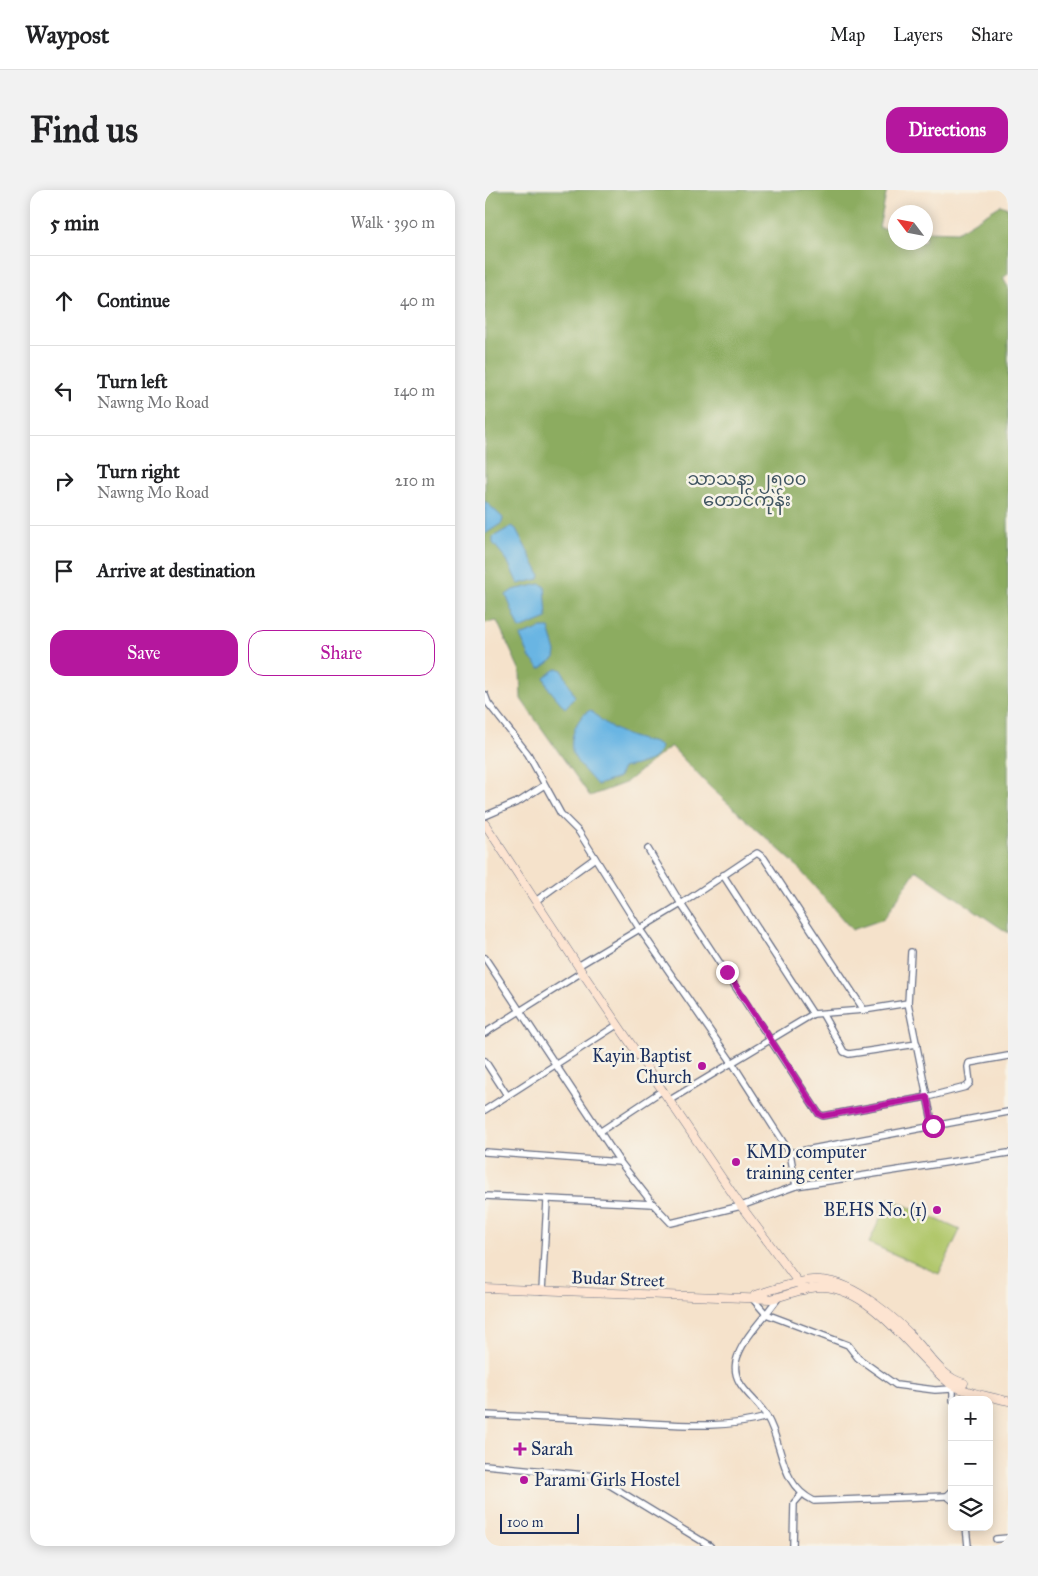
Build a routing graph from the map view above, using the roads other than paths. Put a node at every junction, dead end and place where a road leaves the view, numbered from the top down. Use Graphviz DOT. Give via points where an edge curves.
graph roads {
  1 [pos="485,695"];
  2 [pos="543,786"];
  3 [pos="485,816"];
  4 [pos="485,824"];
  5 [pos="648,849"];
  6 [pos="595,858"];
  7 [pos="723,875"];
  8 [pos="537,900"];
  9 [pos="681,904"];
  10 [pos="639,928"];
  11 [pos="911,952"];
  12 [pos="485,958"];
  13 [pos="580,969"];
  14 [pos="908,1003"];
  15 [pos="520,1010"];
  16 [pos="864,1010"];
  17 [pos="813,1014"];
  18 [pos="823,1015"];
  19 [pos="617,1024"];
  20 [pos="485,1033"];
  21 [pos="771,1038"];
  22 [pos="917,1044"];
  23 [pos="1008,1056"];
  24 [pos="485,1061"];
  25 [pos="733,1064"];
  26 [pos="555,1065"];
  27 [pos="663,1090"];
  28 [pos="507,1095"];
  29 [pos="927,1097"];
  30 [pos="670,1100"];
  31 [pos="485,1110"];
  32 [pos="1008,1112"];
  33 [pos="933,1126"];
  34 [pos="601,1131"];
  35 [pos="485,1152"];
  36 [pos="790,1153"];
  37 [pos="1008,1153"];
  38 [pos="620,1162"];
  39 [pos="797,1186"];
  40 [pos="485,1196"];
  41 [pos="547,1200"];
  42 [pos="653,1204"];
  43 [pos="741,1206"];
  44 [pos="802,1287"];
  45 [pos="485,1288"];
  46 [pos="542,1291"];
  47 [pos="750,1297"];
  48 [pos="779,1297"];
  49 [pos="766,1314"];
  50 [pos="953,1385"];
  51 [pos="953,1396"];
  52 [pos="1008,1396"];
  53 [pos="1008,1401"];
  54 [pos="485,1415"];
  55 [pos="767,1417"];
  56 [pos="485,1465"];
  57 [pos="801,1495"];
  58 [pos="948,1498"];
  59 [pos="966,1531"];
  60 [pos="1008,1538"];
  61 [pos="996,1539"];
  62 [pos="710,1546"];
  63 [pos="793,1546"];
  64 [pos="968,1546"];
  1 -- 2 [label="street" via="528,754 543,778"];
  2 -- 3 [label="street"];
  2 -- 6 [label="street"];
  4 -- 8 [label="main road"];
  5 -- 9 [label="street"];
  6 -- 8 [label="street"];
  6 -- 10 [label="street"];
  7 -- 9 [label="street"];
  7 -- 16 [label="street" via="752,855 757,853 764,858"];
  7 -- 17 [label="street"];
  8 -- 13 [label="main road"];
  9 -- 10 [label="street"];
  9 -- 21 [label="street"];
  10 -- 13 [label="street"];
  10 -- 25 [label="street"];
  11 -- 14 [label="street"];
  12 -- 15 [label="street"];
  13 -- 15 [label="street"];
  13 -- 19 [label="main road"];
  14 -- 16 [label="street"];
  14 -- 22 [label="street"];
  15 -- 20 [label="street"];
  15 -- 26 [label="street"];
  16 -- 18 [label="street"];
  17 -- 18 [label="street"];
  17 -- 21 [label="street"];
  18 -- 22 [label="street" via="844,1052 849,1054"];
  19 -- 26 [label="street"];
  19 -- 27 [label="main road"];
  21 -- 25 [label="street"];
  21 -- 29 [label="street" via="823,1116"];
  22 -- 29 [label="street"];
  23 -- 29 [label="street" via="973,1060 968,1066 969,1085"];
  24 -- 28 [label="street"];
  25 -- 30 [label="street"];
  25 -- 36 [label="street"];
  26 -- 28 [label="street"];
  26 -- 34 [label="street"];
  27 -- 30 [label="main road"];
  27 -- 34 [label="street"];
  28 -- 31 [label="street"];
  29 -- 33 [label="street"];
  30 -- 43 [label="main road"];
  32 -- 33 [label="street"];
  33 -- 36 [label="street"];
  34 -- 38 [label="street"];
  35 -- 38 [label="street"];
  36 -- 39 [label="street"];
  37 -- 39 [label="street"];
  38 -- 42 [label="street"];
  39 -- 43 [label="street"];
  40 -- 41 [label="street"];
  41 -- 42 [label="street"];
  41 -- 46 [label="street"];
  42 -- 43 [label="street" via="671,1223"];
  43 -- 44 [label="main road"];
  44 -- 47 [label="main road"];
  44 -- 48 [label="main road"];
  44 -- 50 [label="main road" via="827,1288 861,1302 886,1319 932,1368"];
  45 -- 46 [label="main road, Budar Street"];
  46 -- 47 [label="main road, Budar Street"];
  47 -- 48 [label="main road"];
  47 -- 49 [label="street"];
  48 -- 49 [label="street"];
  49 -- 50 [label="street" via="848,1345 858,1358 896,1385 935,1390"];
  49 -- 55 [label="street" via="743,1345 735,1364 739,1384"];
  50 -- 51 [label="street"];
  50 -- 52 [label="main road"];
  50 -- 53 [label="main road"];
  54 -- 55 [label="street" via="674,1424 754,1421"];
  55 -- 57 [label="street" via="787,1474"];
  56 -- 62 [label="street" via="595,1476"];
  57 -- 58 [label="street" via="814,1502"];
  57 -- 63 [label="street" via="794,1503"];
  59 -- 64 [label="street"];
  60 -- 61 [label="street"];
}
